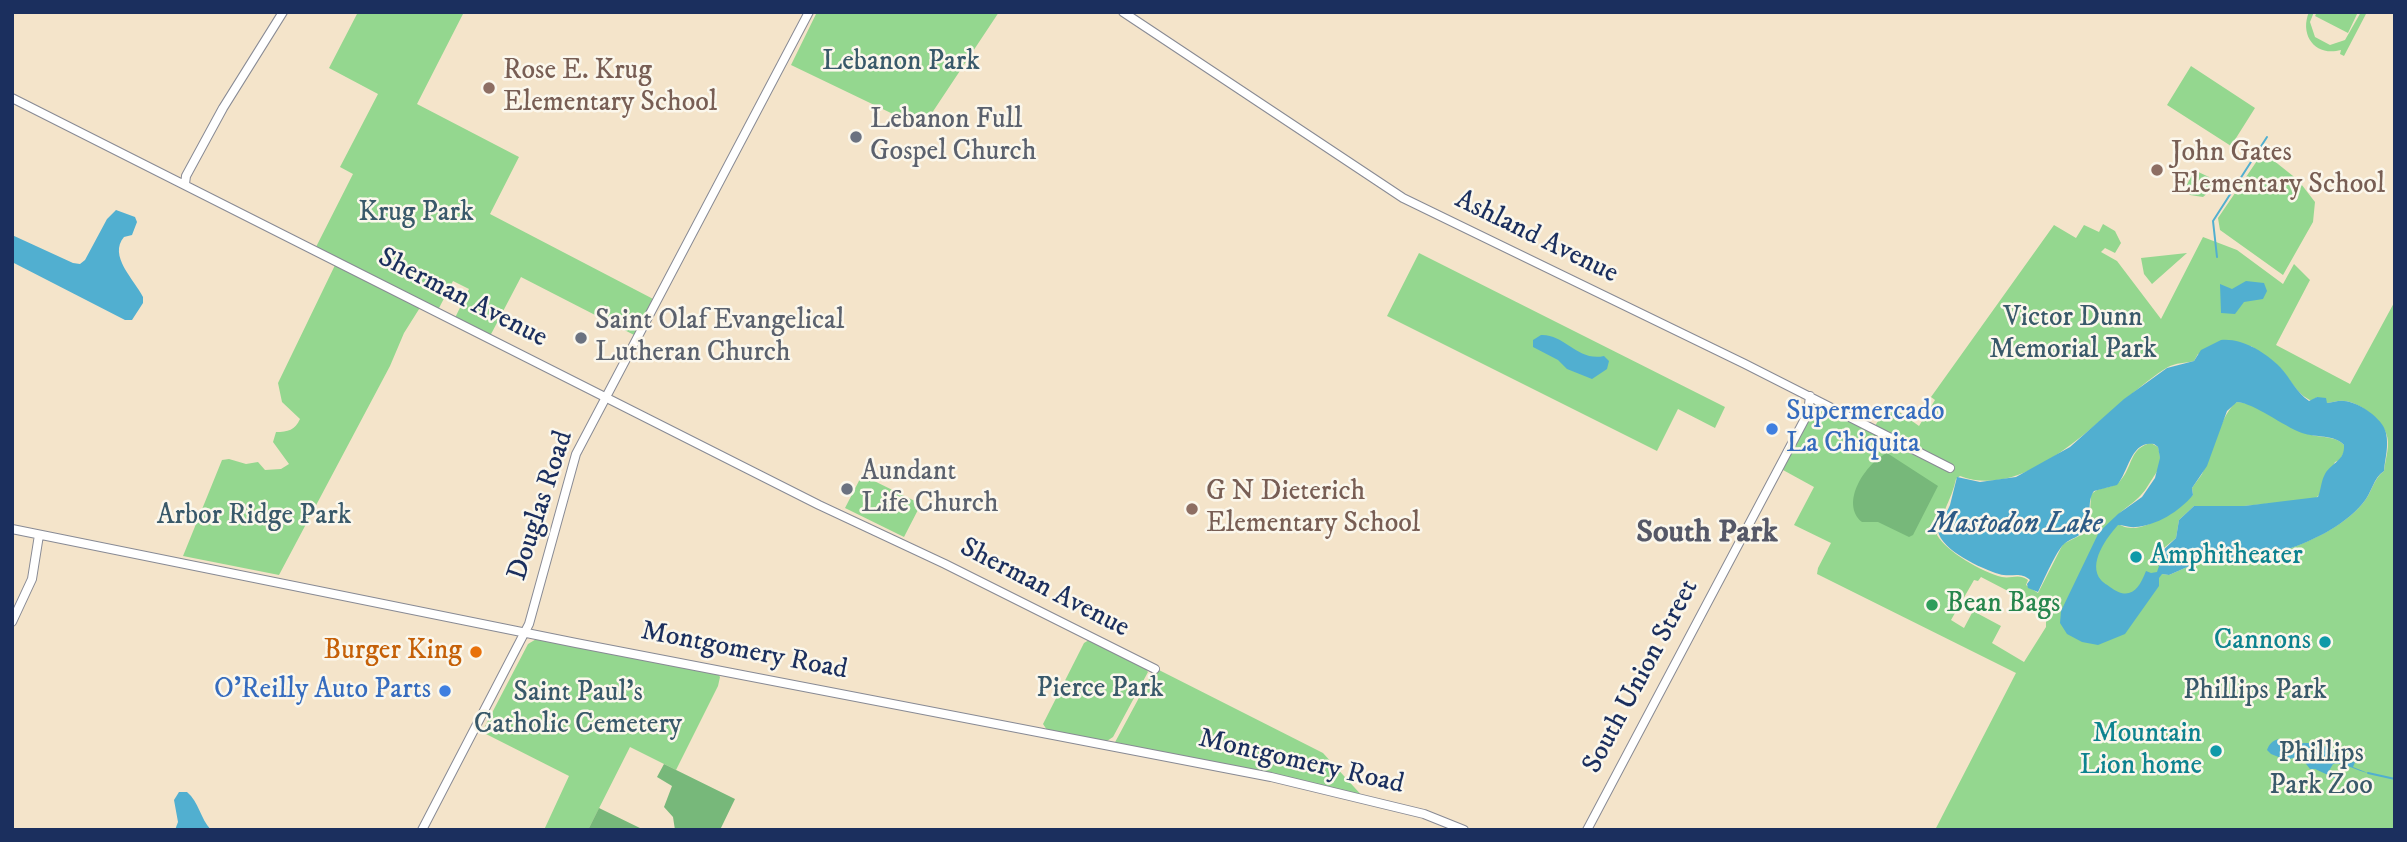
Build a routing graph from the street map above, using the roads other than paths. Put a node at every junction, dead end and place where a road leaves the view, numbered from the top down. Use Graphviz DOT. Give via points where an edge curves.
graph roads {
  1 [pos="283,12"];
  2 [pos="809,12"];
  3 [pos="1123,12"];
  4 [pos="12,98"];
  5 [pos="185,184"];
  6 [pos="1810,396"];
  7 [pos="606,398"];
  8 [pos="1950,468"];
  9 [pos="12,529"];
  10 [pos="39,535"];
  11 [pos="12,622"];
  12 [pos="526,631"];
  13 [pos="1154,669"];
  14 [pos="422,830"];
  15 [pos="1464,830"];
  16 [pos="1587,830"];
  1 -- 5 [label="street" via="223,108"];
  2 -- 7 [label="street, Douglas Road"];
  3 -- 6 [label="street, Ashland Avenue" via="1403,198"];
  4 -- 5 [label="street, Sherman Avenue"];
  5 -- 7 [label="street, Sherman Avenue"];
  6 -- 8 [label="street, Ashland Avenue"];
  6 -- 16 [label="street, South Union Street" via="1808,413"];
  7 -- 12 [label="street, Douglas Road" via="576,454"];
  7 -- 13 [label="street, Sherman Avenue"];
  9 -- 10 [label="street, Montgomery Road"];
  10 -- 11 [label="street" via="32,579"];
  10 -- 12 [label="street, Montgomery Road"];
  12 -- 14 [label="street, Douglas Road"];
  12 -- 15 [label="street, Montgomery Road" via="1271,777 1402,808"];
}
